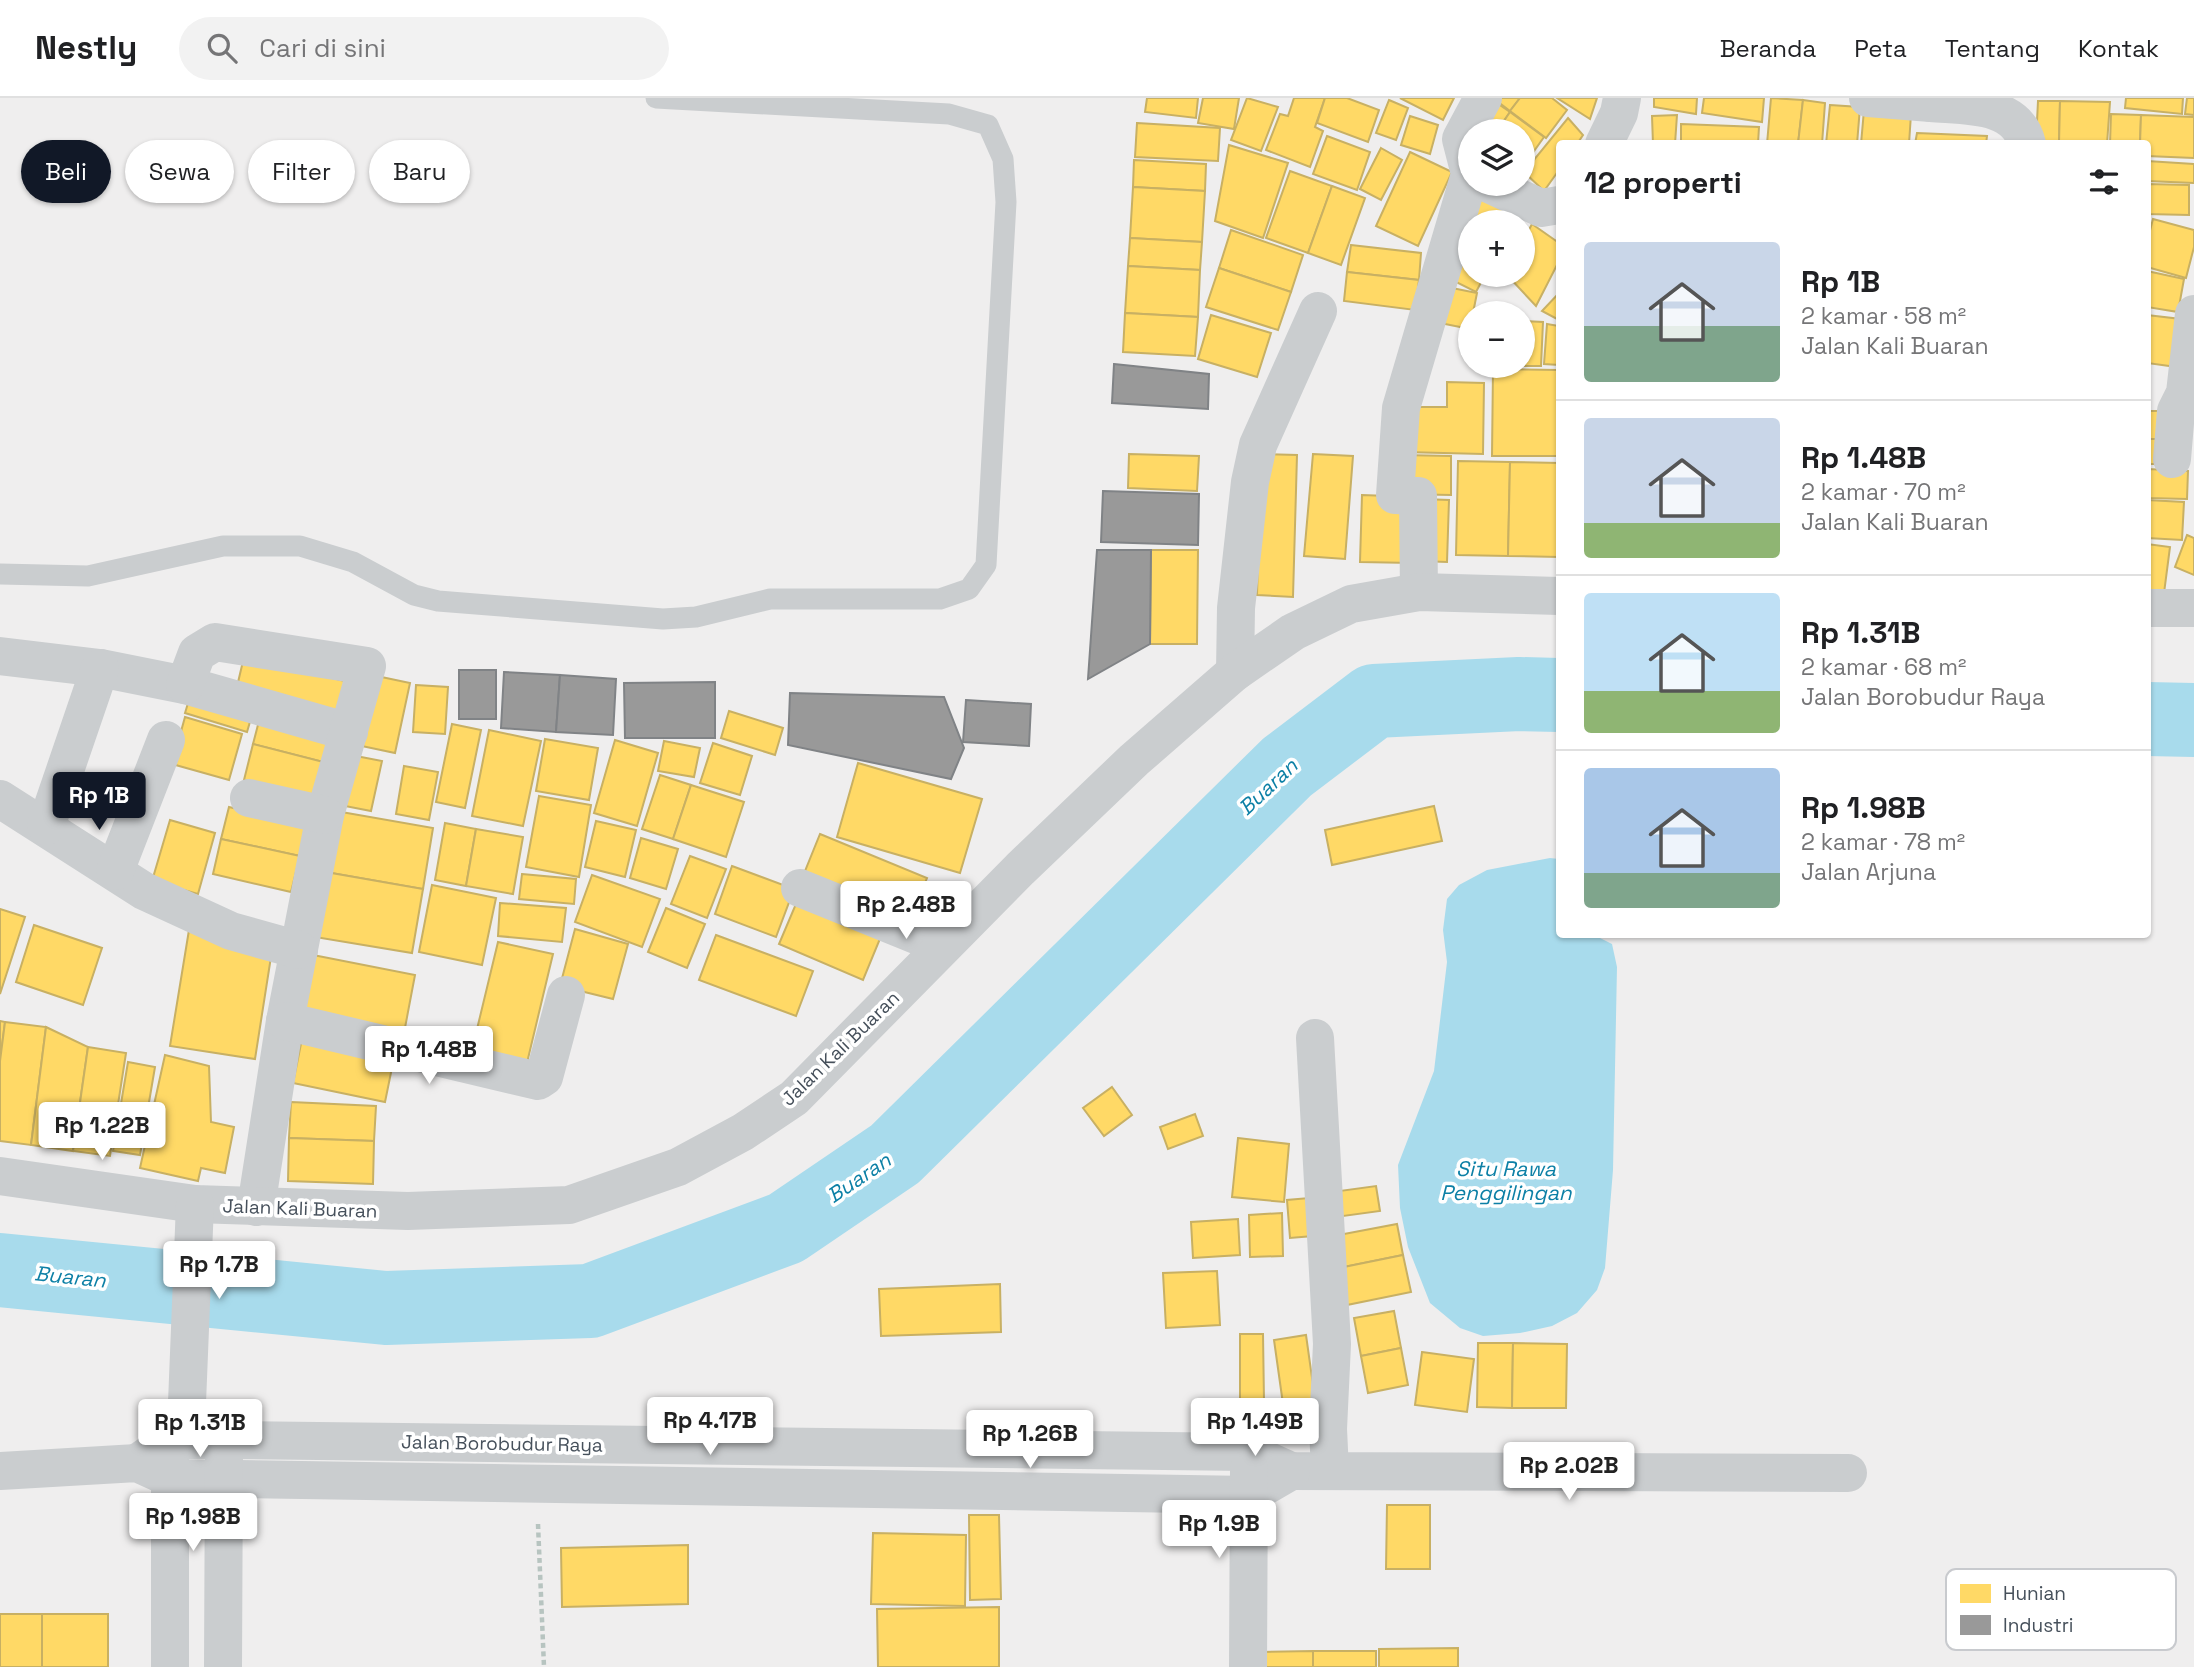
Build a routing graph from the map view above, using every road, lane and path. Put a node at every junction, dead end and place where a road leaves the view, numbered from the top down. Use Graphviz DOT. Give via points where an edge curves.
graph roads {
  1 [pos="656,98"];
  2 [pos="1483,98"];
  3 [pos="1622,98"];
  4 [pos="1868,98"];
  5 [pos="1931,100"];
  6 [pos="1472,119"];
  7 [pos="1606,140"];
  8 [pos="2025,140"];
  9 [pos="1464,196"];
  10 [pos="1515,196"];
  11 [pos="1556,206"];
  12 [pos="1318,311"];
  13 [pos="2194,314"];
  14 [pos="2172,459"];
  15 [pos="0,574"];
  16 [pos="1419,592"];
  17 [pos="1556,596"];
  18 [pos="2151,608"];
  19 [pos="2194,608"];
  20 [pos="0,656"];
  21 [pos="100,668"];
  22 [pos="1235,672"];
  23 [pos="185,685"];
  24 [pos="349,732"];
  25 [pos="166,740"];
  26 [pos="249,798"];
  27 [pos="0,799"];
  28 [pos="325,815"];
  29 [pos="46,826"];
  30 [pos="115,871"];
  31 [pos="800,888"];
  32 [pos="943,946"];
  33 [pos="299,950"];
  34 [pos="566,995"];
  35 [pos="285,1021"];
  36 [pos="1315,1038"];
  37 [pos="0,1176"];
  38 [pos="256,1206"];
  39 [pos="194,1215"];
  40 [pos="187,1388"];
  41 [pos="170,1440"];
  42 [pos="224,1440"];
  43 [pos="690,1446"];
  44 [pos="1001,1449"];
  45 [pos="1249,1452"];
  46 [pos="0,1471"];
  47 [pos="154,1471"];
  48 [pos="1291,1471"];
  49 [pos="1330,1471"];
  50 [pos="1848,1473"];
  51 [pos="223,1479"];
  52 [pos="536,1485"];
  53 [pos="688,1487"];
  54 [pos="1001,1491"];
  55 [pos="1250,1495"];
  56 [pos="170,1667"];
  57 [pos="223,1667"];
  58 [pos="544,1667"];
  59 [pos="1248,1667"];
  1 -- 15 [label="lane" via="949,114 988,125 1003,159 1006,202 986,565 969,589 940,600 770,600 696,617 663,619 438,601 414,595 353,562 300,546 223,546 89,576"];
  2 -- 6 [label="street"];
  3 -- 7 [label="street"];
  4 -- 5 [label="street"];
  5 -- 8 [label="street" via="1996,111 2018,126"];
  9 -- 16 [label="street" via="1401,408 1395,495 1418,496"];
  10 -- 11 [label="street" via="1541,208"];
  12 -- 22 [label="street" via="1258,445 1236,608"];
  13 -- 14 [label="street"];
  16 -- 17 [label="street, Jalan Kali Buaran"];
  16 -- 22 [label="street, Jalan Kali Buaran" via="1351,604 1293,632"];
  18 -- 19 [label="street"];
  20 -- 21 [label="street"];
  21 -- 23 [label="street"];
  21 -- 29 [label="street"];
  22 -- 32 [label="street, Jalan Kali Buaran" via="1134,760"];
  23 -- 24 [label="street"];
  23 -- 24 [label="street" via="197,653 215,642 359,663 367,666 367,674"];
  24 -- 28 [label="street"];
  25 -- 30 [label="street"];
  26 -- 28 [label="street"];
  27 -- 29 [label="street"];
  28 -- 33 [label="street"];
  29 -- 30 [label="street"];
  30 -- 33 [label="street" via="144,891 231,931"];
  31 -- 32 [label="street"];
  32 -- 38 [label="street, Jalan Kali Buaran" via="794,1098 678,1167 569,1205 408,1211"];
  33 -- 35 [label="street"];
  34 -- 35 [label="street" via="544,1077 538,1081"];
  35 -- 38 [label="street"];
  36 -- 49 [label="street" via="1332,1344"];
  37 -- 39 [label="street, Jalan Kali Buaran"];
  38 -- 39 [label="street, Jalan Kali Buaran"];
  39 -- 40 [label="street"];
  40 -- 41 [label="street"];
  40 -- 42 [label="street"];
  41 -- 42 [label="street, Jalan Borobudur Raya"];
  41 -- 47 [label="street"];
  42 -- 43 [label="street, Jalan Borobudur Raya"];
  42 -- 51 [label="street"];
  43 -- 44 [label="street, Jalan Borobudur Raya"];
  43 -- 53 [label="street"];
  44 -- 45 [label="street, Jalan Borobudur Raya"];
  44 -- 54 [label="street"];
  45 -- 48 [label="street, Jalan Borobudur Raya"];
  45 -- 55 [label="street"];
  46 -- 47 [label="street"];
  47 -- 51 [label="street"];
  47 -- 56 [label="street"];
  48 -- 49 [label="street, Jalan Borobudur Raya"];
  48 -- 55 [label="street"];
  49 -- 50 [label="street, Jalan Borobudur Raya"];
  51 -- 52 [label="street"];
  51 -- 57 [label="street"];
  52 -- 53 [label="street"];
  52 -- 58 [label="path"];
  53 -- 54 [label="street"];
  54 -- 55 [label="street"];
  55 -- 59 [label="street"];
}
